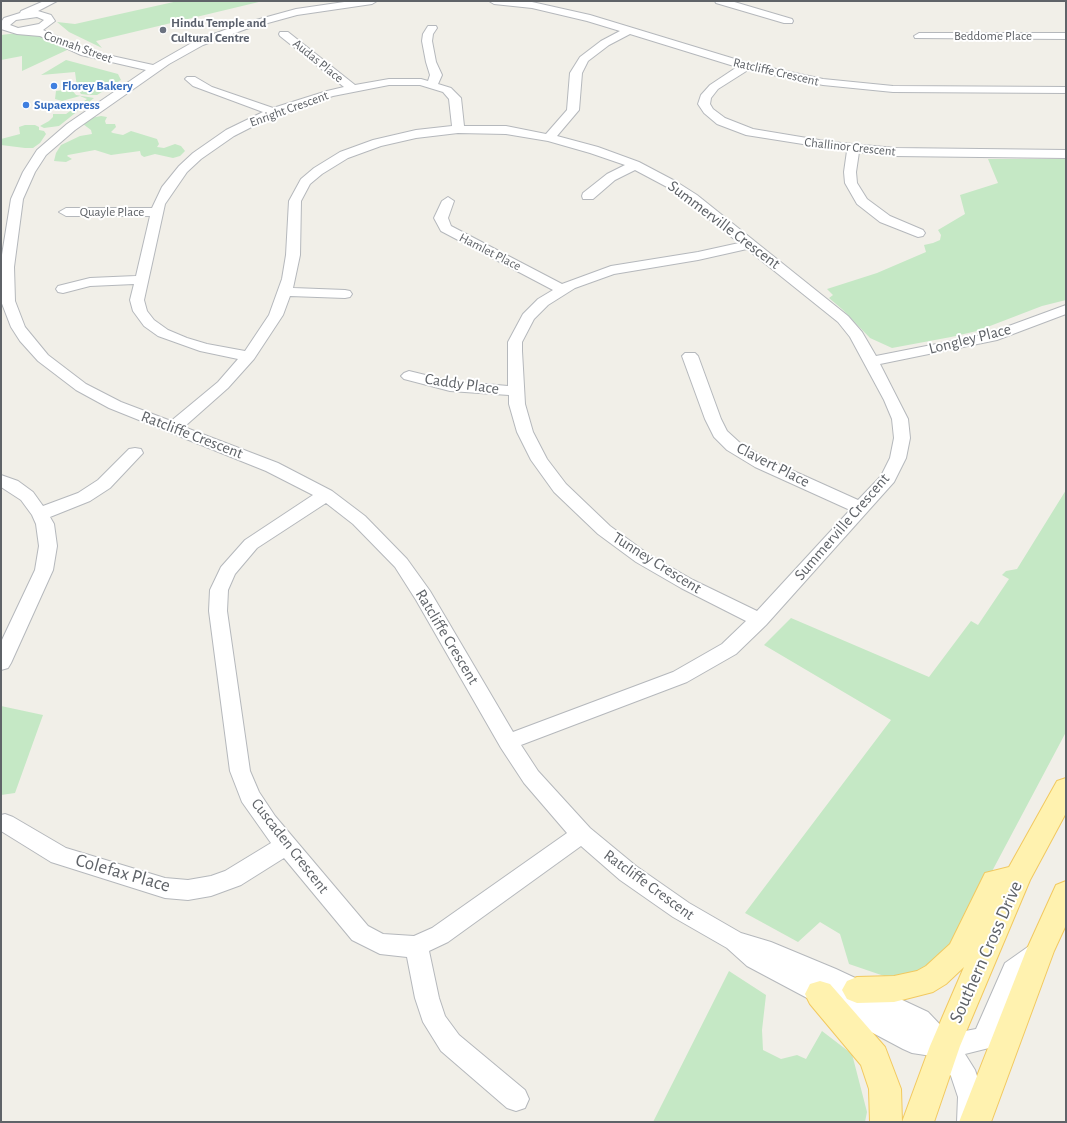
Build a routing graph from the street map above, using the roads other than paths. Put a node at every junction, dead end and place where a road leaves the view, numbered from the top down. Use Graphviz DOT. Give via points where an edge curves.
graph roads {
  1 [pos="52,1"];
  2 [pos="56,1"];
  3 [pos="372,1"];
  4 [pos="494,1"];
  5 [pos="564,1"];
  6 [pos="720,1"];
  7 [pos="552,9"];
  8 [pos="19,16"];
  9 [pos="48,19"];
  10 [pos="788,21"];
  11 [pos="2,28"];
  12 [pos="432,28"];
  13 [pos="629,30"];
  14 [pos="21,31"];
  15 [pos="284,34"];
  16 [pos="919,36"];
  17 [pos="1066,36"];
  18 [pos="746,66"];
  19 [pos="157,67"];
  20 [pos="191,79"];
  21 [pos="432,84"];
  22 [pos="352,88"];
  23 [pos="1066,90"];
  24 [pos="273,112"];
  25 [pos="458,129"];
  26 [pos="549,138"];
  27 [pos="853,148"];
  28 [pos="1066,154"];
  29 [pos="635,165"];
  30 [pos="588,196"];
  31 [pos="448,201"];
  32 [pos="66,212"];
  33 [pos="158,212"];
  34 [pos="918,233"];
  35 [pos="751,244"];
  36 [pos="140,280"];
  37 [pos="63,288"];
  38 [pos="562,289"];
  39 [pos="286,292"];
  40 [pos="345,294"];
  41 [pos="4,296"];
  42 [pos="1066,309"];
  43 [pos="249,356"];
  44 [pos="690,356"];
  45 [pos="872,361"];
  46 [pos="409,376"];
  47 [pos="515,391"];
  48 [pos="173,428"];
  49 [pos="135,453"];
  50 [pos="1,480"];
  51 [pos="326,495"];
  52 [pos="861,508"];
  53 [pos="40,514"];
  54 [pos="759,620"];
  55 [pos="1,663"];
  56 [pos="508,742"];
  57 [pos="1066,788"];
  58 [pos="5,823"];
  59 [pos="582,834"];
  60 [pos="286,845"];
  61 [pos="1018,878"];
  62 [pos="1066,893"];
  63 [pos="416,946"];
  64 [pos="1040,951"];
  65 [pos="824,986"];
  66 [pos="857,990"];
  67 [pos="945,1046"];
  68 [pos="516,1099"];
  69 [pos="886,1122"];
  70 [pos="918,1122"];
  71 [pos="970,1122"];
  72 [pos="975,1122"];
  1 -- 8 [label="street"];
  2 -- 9 [label="street" via="48,10"];
  3 -- 19 [label="street, Ratcliffe Crescent" via="330,6 266,19 199,43"];
  4 -- 7 [label="street, Ratcliffe Crescent"];
  5 -- 7 [label="street"];
  6 -- 10 [label="street"];
  7 -- 13 [label="street, Ratcliffe Crescent"];
  8 -- 9 [label="street" via="38,14"];
  8 -- 11 [label="street" via="8,20"];
  9 -- 14 [label="street" via="42,27"];
  9 -- 19 [label="street, Connah Street" via="58,34 82,46"];
  11 -- 14 [label="street"];
  12 -- 21 [label="street" via="427,41 436,75"];
  13 -- 18 [label="street, Ratcliffe Crescent"];
  13 -- 26 [label="street" via="593,50 580,63 576,73 573,110"];
  14 -- 19 [label="street, Connah Street" via="42,33 85,53"];
  15 -- 22 [label="street, Audas Place"];
  16 -- 17 [label="street, Beddome Place"];
  18 -- 23 [label="street, Ratcliffe Crescent" via="790,77 865,87"];
  18 -- 27 [label="street, Challinor Crescent" via="708,94 704,104 711,115 749,132"];
  19 -- 41 [label="street, Ratcliffe Crescent" via="71,127 41,153 20,190"];
  20 -- 24 [label="street" via="208,89"];
  21 -- 22 [label="street, Enright Crescent" via="402,81"];
  21 -- 25 [label="street, Enright Crescent" via="447,90 455,98"];
  22 -- 24 [label="street, Enright Crescent"];
  24 -- 33 [label="street, Enright Crescent" via="230,133 197,156 174,181"];
  25 -- 26 [label="street, Summerville Crescent" via="506,130"];
  25 -- 39 [label="street, Summerville Crescent" via="402,137 354,151 334,160 305,182 295,201 293,255"];
  26 -- 29 [label="street, Summerville Crescent" via="594,150"];
  27 -- 28 [label="street, Challinor Crescent" via="938,154"];
  27 -- 34 [label="street" via="851,183 862,201 885,218"];
  29 -- 30 [label="street" via="611,178"];
  29 -- 35 [label="street, Summerville Crescent" via="692,198"];
  31 -- 38 [label="street, Hamlet Place" via="441,218 446,228"];
  32 -- 33 [label="street, Quayle Place"];
  33 -- 36 [label="street, Enright Crescent"];
  35 -- 38 [label="street, Tunney Crescent" via="698,256 611,270"];
  35 -- 45 [label="street, Summerville Crescent" via="843,319 857,335"];
  36 -- 37 [label="street" via="90,282"];
  36 -- 43 [label="street, Enright Crescent" via="137,300 140,311 163,333 205,348"];
  38 -- 47 [label="street, Tunney Crescent" via="542,302 522,325 514,351"];
  39 -- 40 [label="street"];
  39 -- 43 [label="street, Summerville Crescent" via="267,331"];
  41 -- 48 [label="street, Ratcliffe Crescent" via="25,338 43,358 67,378 115,405"];
  42 -- 45 [label="street, Longley Place" via="992,337"];
  43 -- 48 [label="street, Summerville Crescent" via="223,385"];
  44 -- 52 [label="street, Clavert Place" via="713,419 720,433 733,446 761,463"];
  45 -- 52 [label="street, Summerville Crescent" via="900,419 902,438 898,458 888,478"];
  46 -- 47 [label="street, Caddy Place" via="450,386"];
  47 -- 54 [label="street, Tunney Crescent" via="525,432 539,460 573,502 604,530 642,558"];
  48 -- 51 [label="street, Ratcliffe Crescent" via="272,467"];
  49 -- 53 [label="street" via="104,484 84,496"];
  50 -- 53 [label="street" via="27,496"];
  51 -- 56 [label="street, Ratcliffe Crescent" via="359,520 401,563"];
  51 -- 60 [label="street, Cuscaden Crescent" via="246,548 227,571 219,590 218,611 240,771 250,796"];
  52 -- 54 [label="street, Summerville Crescent"];
  53 -- 55 [label="street" via="45,524 48,546 44,570"];
  54 -- 56 [label="street, Summerville Crescent" via="729,649 680,677"];
  56 -- 59 [label="street, Ratcliffe Crescent" via="531,777"];
  57 -- 61 [label="main road, Southern Cross Drive"];
  58 -- 60 [label="street, Colefax Place" via="59,855 165,888 188,890 211,886 233,878"];
  59 -- 63 [label="street, Cuscaden Crescent" via="440,935"];
  59 -- 65 [label="street, Ratcliffe Crescent" via="628,874 681,910 736,941 755,959 797,973"];
  60 -- 63 [label="street, Cuscaden Crescent" via="360,933 380,944"];
  61 -- 66 [label="main road" via="995,880 960,953 936,975 923,983 894,989"];
  61 -- 67 [label="main road, Southern Cross Drive"];
  62 -- 64 [label="main road"];
  63 -- 68 [label="street" via="435,1022 450,1043"];
  64 -- 67 [label="street, Ratcliffe Crescent" via="1013,971 984,1039"];
  64 -- 72 [label="main road"];
  65 -- 66 [label="street, Ratcliffe Crescent"];
  65 -- 67 [label="street, Ratcliffe Crescent" via="912,1041"];
  65 -- 69 [label="main road" via="874,1057 885,1089"];
  66 -- 67 [label="street, Ratcliffe Crescent" via="919,1020"];
  67 -- 70 [label="main road, Southern Cross Drive"];
  67 -- 71 [label="street, Ratcliffe Crescent" via="962,1070 971,1097"];
}
